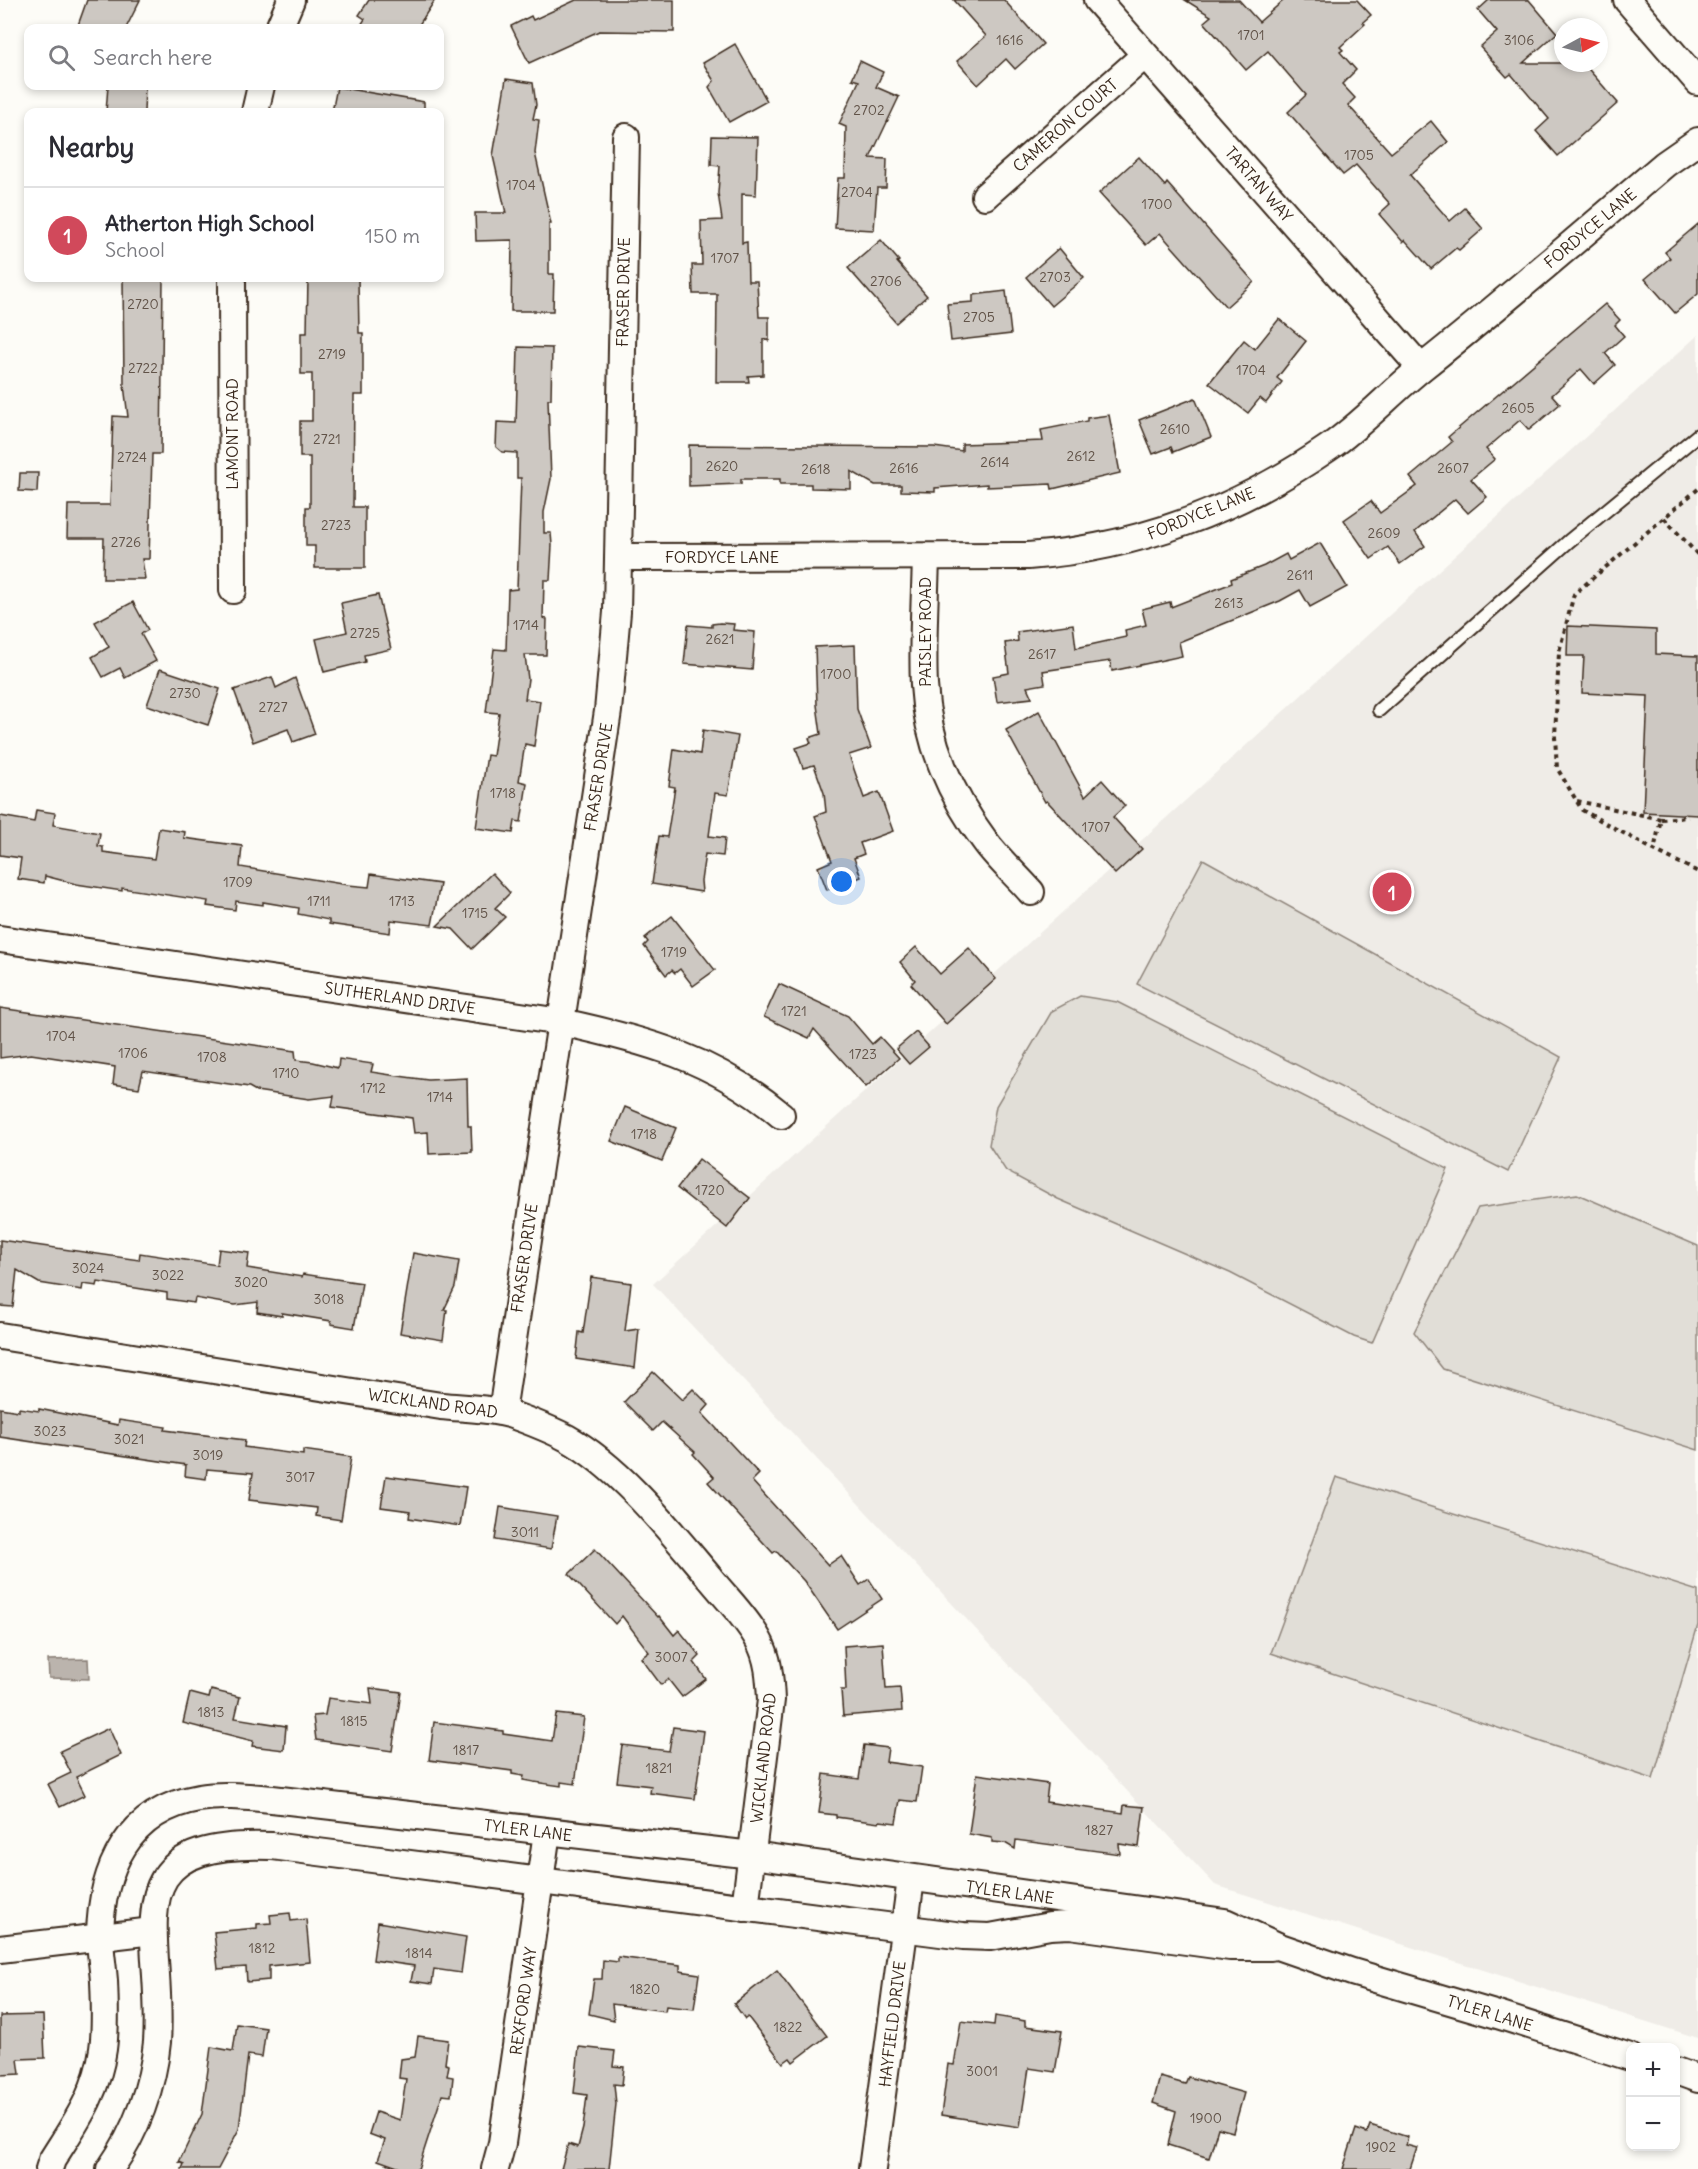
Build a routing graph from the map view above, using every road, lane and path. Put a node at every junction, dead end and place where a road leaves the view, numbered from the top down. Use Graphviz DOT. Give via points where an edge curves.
graph roads {
  1 [pos="291,0"];
  2 [pos="1097,0"];
  3 [pos="1627,0"];
  4 [pos="281,24"];
  5 [pos="1145,55"];
  6 [pos="1698,82"];
  7 [pos="260,90"];
  8 [pos="256,108"];
  9 [pos="626,137"];
  10 [pos="1698,141"];
  11 [pos="985,196"];
  12 [pos="232,282"];
  13 [pos="1421,368"];
  14 [pos="1698,435"];
  15 [pos="1698,489"];
  16 [pos="1664,518"];
  17 [pos="1698,555"];
  18 [pos="619,557"];
  19 [pos="926,557"];
  20 [pos="233,590"];
  21 [pos="1379,710"];
  22 [pos="1576,801"];
  23 [pos="1688,817"];
  24 [pos="1661,819"];
  25 [pos="1654,850"];
  26 [pos="1698,872"];
  27 [pos="1031,892"];
  28 [pos="0,939"];
  29 [pos="561,1022"];
  30 [pos="782,1114"];
  31 [pos="0,1336"];
  32 [pos="502,1412"];
  33 [pos="547,1832"];
  34 [pos="752,1855"];
  35 [pos="911,1879"];
  36 [pos="540,1881"];
  37 [pos="745,1908"];
  38 [pos="1167,1926"];
  39 [pos="904,1928"];
  40 [pos="153,1931"];
  41 [pos="100,1936"];
  42 [pos="0,1948"];
  43 [pos="1626,2056"];
  44 [pos="1680,2073"];
  45 [pos="1698,2079"];
  46 [pos="49,2169"];
  47 [pos="110,2169"];
  48 [pos="495,2169"];
  49 [pos="872,2169"];
  1 -- 4 [label="street"];
  2 -- 5 [label="street, TARTAN WAY"];
  3 -- 6 [label="street"];
  5 -- 11 [label="street, CAMERON COURT"];
  5 -- 13 [label="street, TARTAN WAY"];
  7 -- 8 [label="street"];
  9 -- 18 [label="street, FRASER DRIVE"];
  10 -- 13 [label="street, FORDYCE LANE" via="1665,164"];
  12 -- 20 [label="street, LAMONT ROAD"];
  13 -- 19 [label="street, FORDYCE LANE" via="1328,448 1257,491 1177,526 1068,553"];
  14 -- 21 [label="lane" via="1569,541"];
  15 -- 16 [label="path"];
  16 -- 17 [label="path"];
  16 -- 22 [label="path" via="1574,594 1558,652 1555,737 1557,768"];
  18 -- 19 [label="street, FORDYCE LANE"];
  18 -- 29 [label="street, FRASER DRIVE" via="608,711"];
  19 -- 27 [label="street, PAISLEY ROAD" via="924,687 939,758 953,792 985,842"];
  22 -- 24 [label="path"];
  22 -- 25 [label="path" via="1582,810"];
  23 -- 24 [label="path"];
  24 -- 25 [label="path"];
  25 -- 26 [label="path"];
  28 -- 29 [label="street, SUTHERLAND DRIVE"];
  29 -- 30 [label="street, SUTHERLAND DRIVE" via="684,1055 755,1092"];
  29 -- 32 [label="street, FRASER DRIVE"];
  31 -- 32 [label="street, WICKLAND ROAD" via="441,1406"];
  32 -- 34 [label="street, WICKLAND ROAD" via="566,1437 614,1473 665,1525 758,1639 766,1657 771,1700"];
  33 -- 34 [label="street, TYLER LANE"];
  33 -- 36 [label="street, REXFORD WAY"];
  33 -- 41 [label="street, TYLER LANE" via="272,1799 230,1796 179,1803 142,1823 126,1839 112,1867"];
  34 -- 35 [label="street, TYLER LANE"];
  34 -- 37 [label="street, WICKLAND ROAD"];
  35 -- 38 [label="street, TYLER LANE"];
  35 -- 39 [label="street, HAYFIELD DRIVE"];
  36 -- 37 [label="street, TYLER LANE"];
  36 -- 40 [label="street, TYLER LANE" via="243,1845 191,1855 180,1861 157,1892"];
  36 -- 48 [label="street, REXFORD WAY" via="502,2144"];
  37 -- 39 [label="street, TYLER LANE"];
  38 -- 39 [label="street, TYLER LANE" via="1050,1926 990,1937"];
  38 -- 43 [label="street, TYLER LANE" via="1225,1922 1280,1947 1352,1972"];
  39 -- 49 [label="street, HAYFIELD DRIVE"];
  40 -- 41 [label="street"];
  40 -- 47 [label="street, TYLER LANE" via="157,2041 151,2082"];
  41 -- 42 [label="street"];
  41 -- 46 [label="street, TYLER LANE" via="104,2015 97,2080 91,2098"];
  44 -- 45 [label="street"];
}
